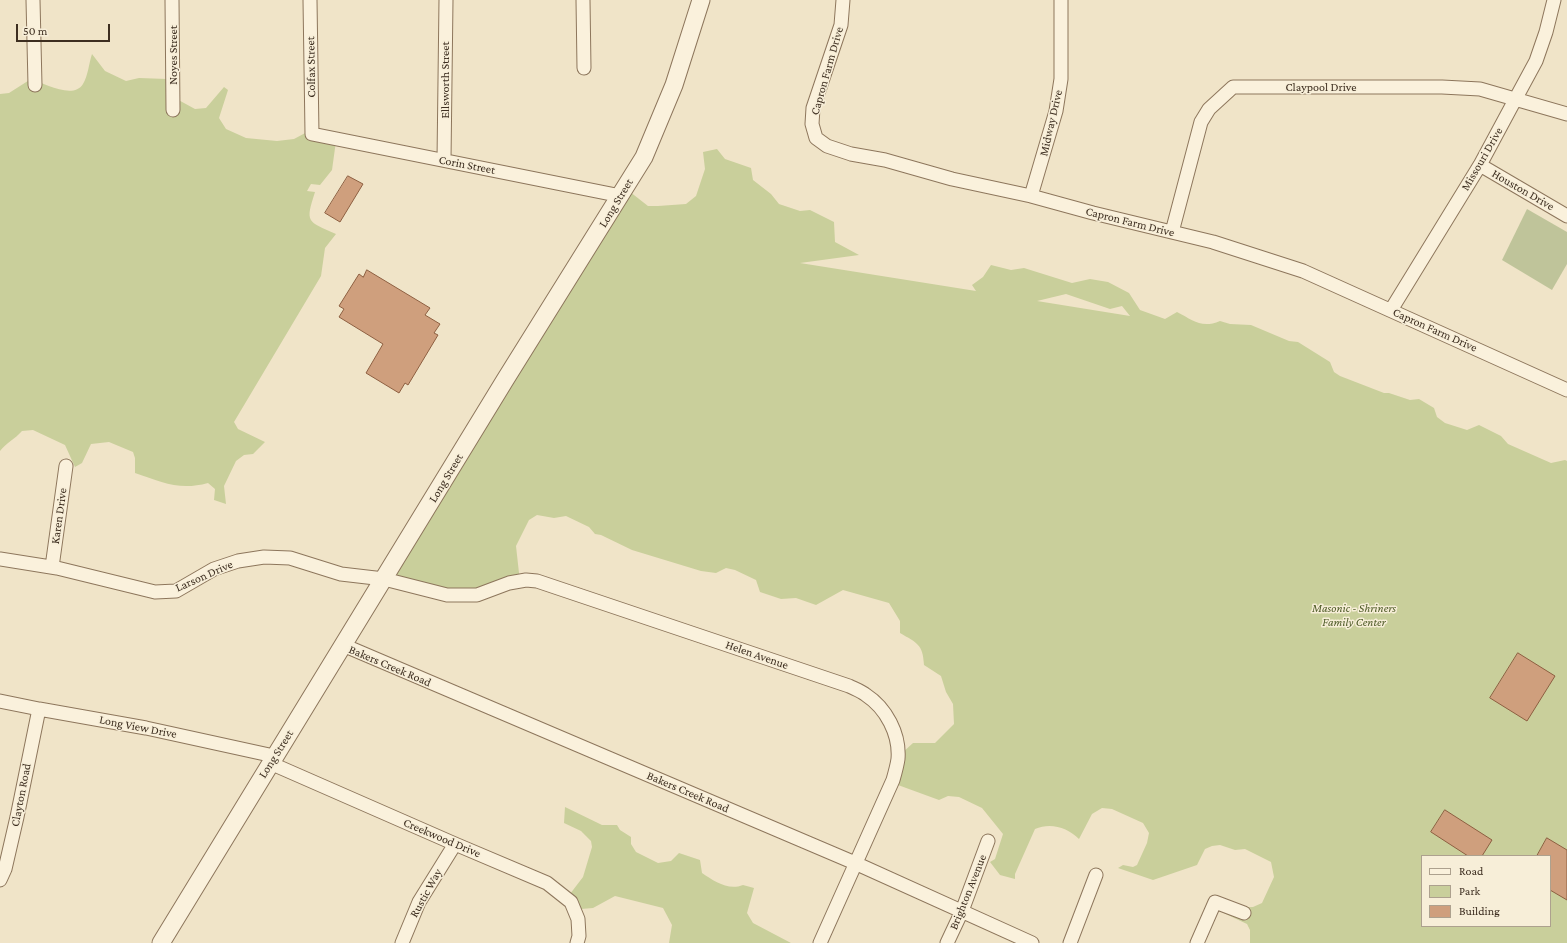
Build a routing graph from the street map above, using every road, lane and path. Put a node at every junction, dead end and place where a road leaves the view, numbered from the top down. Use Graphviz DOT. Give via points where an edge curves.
graph roads {
  1 [pos="33,0"];
  2 [pos="172,0"];
  3 [pos="310,0"];
  4 [pos="446,0"];
  5 [pos="583,0"];
  6 [pos="701,0"];
  7 [pos="843,0"];
  8 [pos="1061,0"];
  9 [pos="1554,0"];
  10 [pos="584,68"];
  11 [pos="35,85"];
  12 [pos="1516,98"];
  13 [pos="173,110"];
  14 [pos="1567,114"];
  15 [pos="312,134"];
  16 [pos="444,160"];
  17 [pos="1480,165"];
  18 [pos="621,196"];
  19 [pos="1030,196"];
  20 [pos="1567,216"];
  21 [pos="1172,232"];
  22 [pos="1390,310"];
  23 [pos="1567,390"];
  24 [pos="66,466"];
  25 [pos="0,559"];
  26 [pos="52,567"];
  27 [pos="384,579"];
  28 [pos="343,646"];
  29 [pos="0,701"];
  30 [pos="39,709"];
  31 [pos="272,760"];
  32 [pos="988,841"];
  33 [pos="455,844"];
  34 [pos="855,863"];
  35 [pos="1096,875"];
  36 [pos="0,880"];
  37 [pos="962,911"];
  38 [pos="1244,913"];
  39 [pos="161,943"];
  40 [pos="402,943"];
  41 [pos="577,943"];
  42 [pos="820,943"];
  43 [pos="947,943"];
  44 [pos="1032,943"];
  45 [pos="1070,943"];
  46 [pos="1197,943"];
  1 -- 11 [label="street"];
  2 -- 13 [label="street, Noyes Street"];
  3 -- 15 [label="street, Colfax Street"];
  4 -- 16 [label="street, Ellsworth Street"];
  5 -- 10 [label="street"];
  6 -- 18 [label="street, Long Street" via="674,85 644,157"];
  7 -- 19 [label="street, Capron Farm Drive" via="841,25 813,108 812,124 816,138 827,146 851,154"];
  8 -- 19 [label="street, Midway Drive" via="1061,78 1056,111"];
  9 -- 12 [label="street, Missouri Drive" via="1536,61"];
  12 -- 14 [label="street, Claypool Drive"];
  12 -- 17 [label="street, Missouri Drive"];
  12 -- 21 [label="street, Claypool Drive" via="1480,89 1442,87 1233,87 1209,109 1201,122"];
  15 -- 16 [label="street, Corin Street"];
  16 -- 18 [label="street, Corin Street"];
  17 -- 20 [label="street, Houston Drive"];
  17 -- 22 [label="street, Missouri Drive"];
  18 -- 27 [label="street, Long Street"];
  19 -- 21 [label="street, Capron Farm Drive"];
  21 -- 22 [label="street, Capron Farm Drive" via="1213,242 1304,271"];
  22 -- 23 [label="street, Capron Farm Drive"];
  24 -- 26 [label="street, Karen Drive"];
  25 -- 26 [label="street, Larson Drive"];
  26 -- 27 [label="street, Larson Drive" via="155,592 176,591 214,569 238,561 264,557 290,558 341,574"];
  27 -- 28 [label="street, Long Street"];
  27 -- 34 [label="street, Helen Avenue" via="447,595 477,596 509,583 537,581 849,686 866,695 880,707 889,720 896,736 898,758 893,780"];
  28 -- 31 [label="street, Long Street"];
  28 -- 34 [label="street, Bakers Creek Road"];
  29 -- 30 [label="street, Long View Drive"];
  30 -- 31 [label="street, Long View Drive" via="146,728"];
  30 -- 36 [label="street, Clayton Road" via="18,817"];
  31 -- 33 [label="street, Creekwood Drive"];
  31 -- 39 [label="street, Long Street"];
  32 -- 37 [label="street, Brighton Avenue"];
  33 -- 40 [label="street, Rustic Way" via="418,902"];
  33 -- 41 [label="street, Creekwood Drive" via="547,883 571,902 578,919"];
  34 -- 37 [label="street, Bakers Creek Road"];
  34 -- 42 [label="street, Helen Avenue"];
  35 -- 45 [label="street"];
  37 -- 43 [label="street, Brighton Avenue"];
  37 -- 44 [label="street, Bakers Creek Road"];
  38 -- 46 [label="street" via="1215,902"];
}
